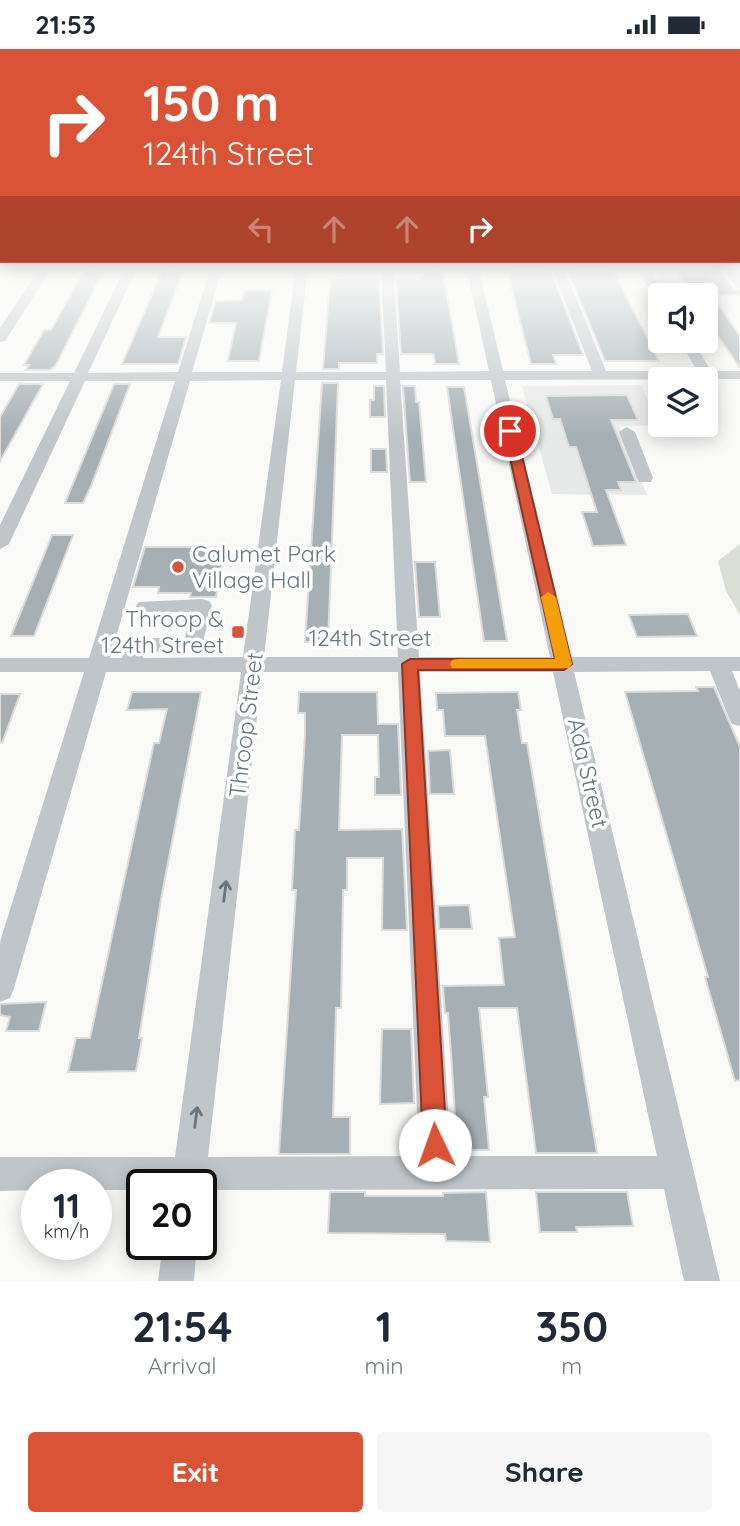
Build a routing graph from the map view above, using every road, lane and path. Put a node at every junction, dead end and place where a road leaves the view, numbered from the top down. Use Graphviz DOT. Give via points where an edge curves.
graph roads {
  1 [pos="105,323"];
  2 [pos="200,323"];
  3 [pos="295,323"];
  4 [pos="390,323"];
  5 [pos="486,323"];
  6 [pos="580,323"];
  7 [pos="718,375"];
  8 [pos="740,375"];
  9 [pos="184,376"];
  10 [pos="288,376"];
  11 [pos="393,376"];
  12 [pos="498,376"];
  13 [pos="601,376"];
  14 [pos="648,376"];
  15 [pos="0,377"];
  16 [pos="80,377"];
  17 [pos="626,432"];
  18 [pos="645,478"];
  19 [pos="0,544"];
  20 [pos="146,605"];
  21 [pos="182,652"];
  22 [pos="410,664"];
  23 [pos="564,664"];
  24 [pos="718,664"];
  25 [pos="740,664"];
  26 [pos="0,665"];
  27 [pos="97,665"];
  28 [pos="253,665"];
  29 [pos="740,718"];
  30 [pos="0,988"];
  31 [pos="190,1169"];
  32 [pos="436,1172"];
  33 [pos="678,1172"];
  34 [pos="0,1174"];
  35 [pos="126,1177"];
  36 [pos="217,1178"];
  37 [pos="178,1260"];
  38 [pos="176,1281"];
  39 [pos="702,1281"];
  1 -- 16 [label="street"];
  2 -- 9 [label="street"];
  3 -- 10 [label="street, Throop Street"];
  4 -- 11 [label="street"];
  5 -- 12 [label="street, Ada Street"];
  6 -- 13 [label="street"];
  7 -- 8 [label="street"];
  9 -- 10 [label="street"];
  9 -- 16 [label="street"];
  9 -- 27 [label="street"];
  10 -- 11 [label="street"];
  10 -- 28 [label="street, Throop Street"];
  11 -- 12 [label="street"];
  11 -- 22 [label="street"];
  12 -- 13 [label="street"];
  12 -- 23 [label="street, Ada Street"];
  13 -- 14 [label="street"];
  15 -- 16 [label="street"];
  16 -- 19 [label="street"];
  17 -- 18 [label="street"];
  20 -- 21 [label="street" via="202,605"];
  21 -- 27 [label="street, 124th Street" via="130,665"];
  21 -- 28 [label="street, 124th Street"];
  22 -- 23 [label="street, 124th Street"];
  22 -- 28 [label="street, 124th Street"];
  22 -- 32 [label="street"];
  23 -- 24 [label="street, 124th Street"];
  23 -- 33 [label="street, Ada Street"];
  24 -- 25 [label="street, 124th Street"];
  24 -- 29 [label="street"];
  26 -- 27 [label="street, 124th Street"];
  27 -- 30 [label="street"];
  31 -- 28 [label="street, Throop Street, one-way"];
  32 -- 33 [label="street"];
  32 -- 36 [label="street"];
  33 -- 39 [label="street, Ada Street"];
  34 -- 35 [label="street"];
  37 -- 38 [label="street"];
}
